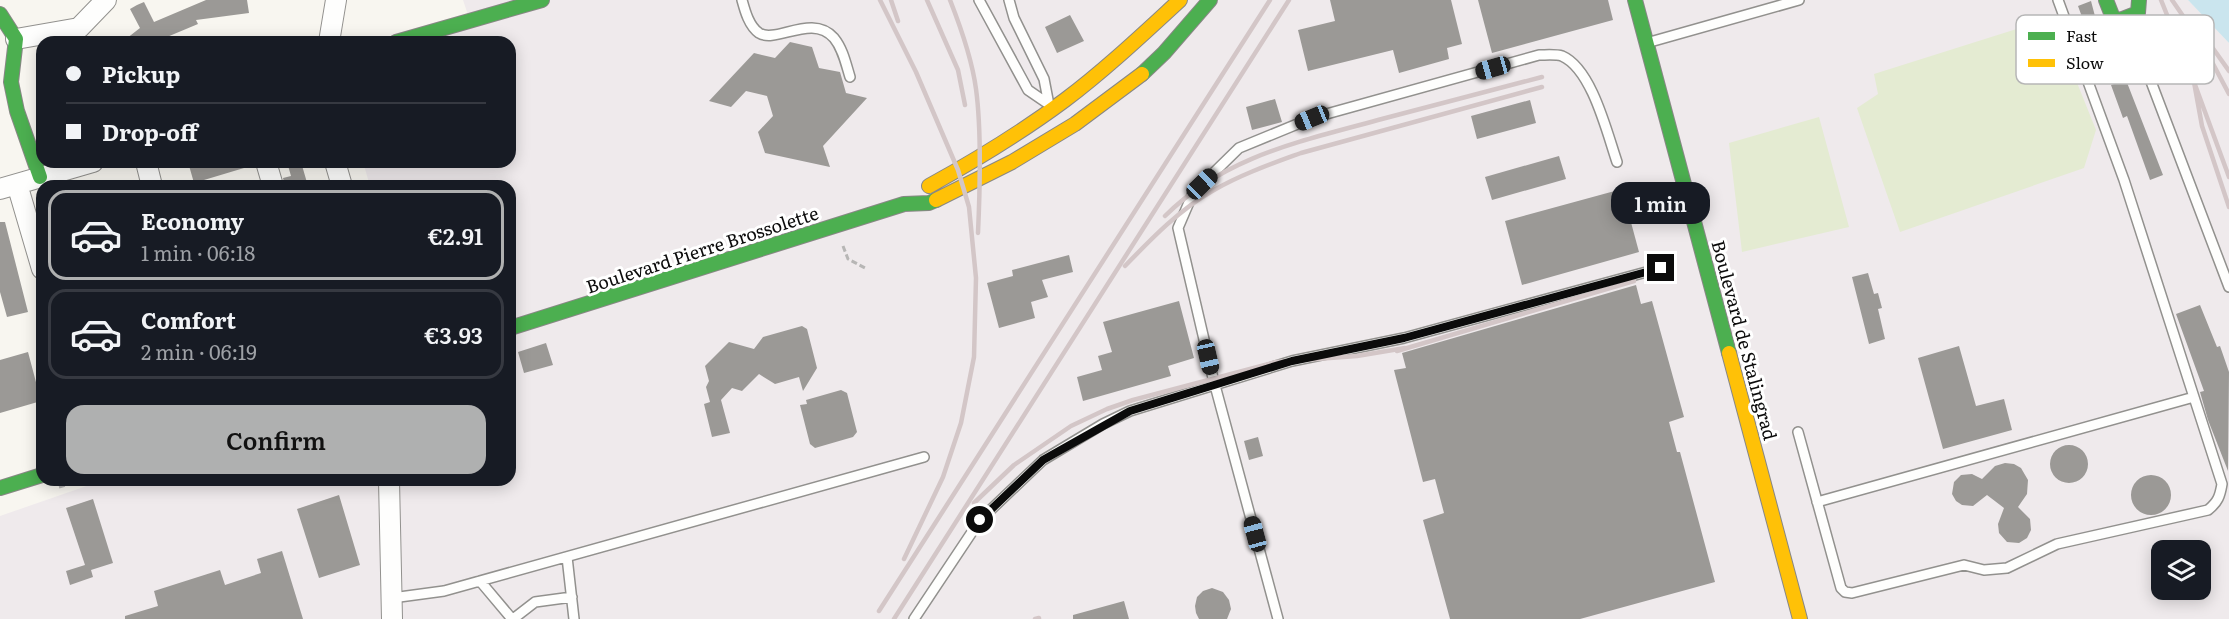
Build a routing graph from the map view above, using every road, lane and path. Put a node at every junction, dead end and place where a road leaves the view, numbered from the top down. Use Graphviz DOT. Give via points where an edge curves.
graph roads {
  1 [pos="106,0"];
  2 [pos="336,0"];
  3 [pos="542,0"];
  4 [pos="742,0"];
  5 [pos="979,0"];
  6 [pos="1009,0"];
  7 [pos="1180,0"];
  8 [pos="1210,0"];
  9 [pos="1635,0"];
  10 [pos="1799,0"];
  11 [pos="2058,0"];
  12 [pos="2106,0"];
  13 [pos="2139,0"];
  14 [pos="2125,9"];
  15 [pos="0,14"];
  16 [pos="2064,15"];
  17 [pos="2110,15"];
  18 [pos="330,36"];
  19 [pos="417,36"];
  20 [pos="16,39"];
  21 [pos="1647,43"];
  22 [pos="850,77"];
  23 [pos="2089,84"];
  24 [pos="2153,84"];
  25 [pos="1049,106"];
  26 [pos="1065,130"];
  27 [pos="1617,162"];
  28 [pos="36,166"];
  29 [pos="37,168"];
  30 [pos="72,168"];
  31 [pos="40,177"];
  32 [pos="9,186"];
  33 [pos="904,204"];
  34 [pos="36,254"];
  35 [pos="1661,268"];
  36 [pos="2229,287"];
  37 [pos="516,326"];
  38 [pos="1215,386"];
  39 [pos="2194,397"];
  40 [pos="1798,432"];
  41 [pos="924,457"];
  42 [pos="36,476"];
  43 [pos="389,486"];
  44 [pos="0,488"];
  45 [pos="1817,502"];
  46 [pos="567,557"];
  47 [pos="480,581"];
  48 [pos="573,597"];
  49 [pos="392,598"];
  50 [pos="392,619"];
  51 [pos="512,619"];
  52 [pos="573,619"];
  53 [pos="914,619"];
  54 [pos="1278,619"];
  55 [pos="1800,619"];
  1 -- 20 [label="street" via="79,28"];
  2 -- 18 [label="street"];
  3 -- 19 [label="main road"];
  4 -- 22 [label="lane" via="747,17 757,32 765,36 806,28 833,37"];
  5 -- 25 [label="lane" via="1028,90"];
  6 -- 25 [label="lane" via="1044,78"];
  7 -- 25 [label="main road, Boulevard Pierre Brossolette" via="1133,44"];
  8 -- 26 [label="main road, Boulevard Pierre Brossolette" via="1134,81"];
  9 -- 21 [label="main road, Boulevard de Stalingrad"];
  10 -- 21 [label="lane"];
  11 -- 16 [label="lane"];
  12 -- 17 [label="main road"];
  13 -- 14 [label="main road" via="2138,13"];
  15 -- 20 [label="main road"];
  20 -- 28 [label="main road" via="11,82"];
  21 -- 55 [label="main road, Boulevard de Stalingrad"];
  23 -- 39 [label="lane"];
  24 -- 36 [label="lane"];
  25 -- 26 [label="main road"];
  25 -- 33 [label="main road, Boulevard Pierre Brossolette"];
  26 -- 33 [label="main road, Boulevard Pierre Brossolette" via="963,188 929,203"];
  27 -- 38 [label="lane" via="1597,103 1582,75 1560,55 1539,55 1312,118 1239,148 1192,193 1178,228"];
  29 -- 31 [label="main road"];
  30 -- 31 [label="street"];
  31 -- 32 [label="street"];
  32 -- 34 [label="street"];
  33 -- 37 [label="main road, Boulevard Pierre Brossolette"];
  35 -- 38 [label="lane" via="1404,338 1292,361"];
  38 -- 53 [label="lane" via="1130,411 1043,460 980,520"];
  38 -- 54 [label="lane"];
  39 -- 45 [label="lane"];
  39 -- 45 [label="lane" via="2222,484 2216,504 2208,510 2057,544 2007,568 1984,570 1964,565 1845,592"];
  40 -- 45 [label="lane"];
  41 -- 46 [label="lane"];
  42 -- 44 [label="main road"];
  43 -- 49 [label="street"];
  46 -- 47 [label="lane"];
  46 -- 48 [label="lane"];
  47 -- 49 [label="lane"];
  47 -- 51 [label="lane"];
  48 -- 51 [label="lane" via="535,602"];
  48 -- 52 [label="lane"];
  49 -- 50 [label="street"];
}
